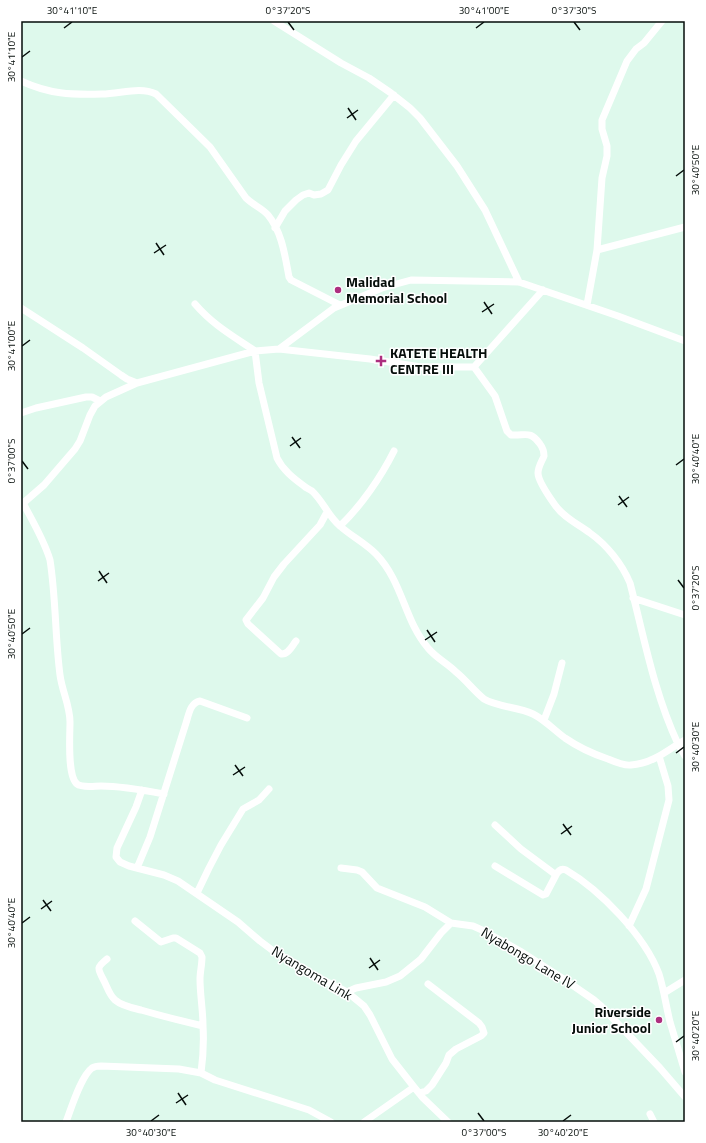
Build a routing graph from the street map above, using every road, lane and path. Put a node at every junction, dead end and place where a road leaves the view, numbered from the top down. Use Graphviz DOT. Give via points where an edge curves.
graph roads {
  1 [pos="274,21"];
  2 [pos="662,21"];
  3 [pos="21,81"];
  4 [pos="394,95"];
  5 [pos="685,227"];
  6 [pos="276,228"];
  7 [pos="597,250"];
  8 [pos="519,282"];
  9 [pos="543,290"];
  10 [pos="195,304"];
  11 [pos="340,305"];
  12 [pos="587,305"];
  13 [pos="21,308"];
  14 [pos="685,341"];
  15 [pos="279,349"];
  16 [pos="255,351"];
  17 [pos="474,366"];
  18 [pos="137,383"];
  19 [pos="100,401"];
  20 [pos="21,413"];
  21 [pos="394,451"];
  22 [pos="22,504"];
  23 [pos="328,512"];
  24 [pos="340,526"];
  25 [pos="633,598"];
  26 [pos="685,615"];
  27 [pos="296,641"];
  28 [pos="562,663"];
  29 [pos="247,718"];
  30 [pos="544,720"];
  31 [pos="685,740"];
  32 [pos="678,744"];
  33 [pos="659,756"];
  34 [pos="685,756"];
  35 [pos="269,789"];
  36 [pos="142,790"];
  37 [pos="164,794"];
  38 [pos="495,825"];
  39 [pos="495,866"];
  40 [pos="137,868"];
  41 [pos="341,868"];
  42 [pos="556,875"];
  43 [pos="198,893"];
  44 [pos="135,921"];
  45 [pos="451,923"];
  46 [pos="629,926"];
  47 [pos="107,959"];
  48 [pos="685,980"];
  49 [pos="428,984"];
  50 [pos="347,992"];
  51 [pos="664,993"];
  52 [pos="204,1026"];
  53 [pos="685,1072"];
  54 [pos="201,1073"];
  55 [pos="414,1087"];
  56 [pos="419,1093"];
  57 [pos="685,1097"];
  58 [pos="650,1114"];
  59 [pos="66,1122"];
  60 [pos="332,1122"];
  61 [pos="364,1122"];
  62 [pos="448,1122"];
  63 [pos="654,1122"];
  1 -- 4 [label="street"];
  2 -- 7 [label="street" via="627,61 602,120 607,156 602,178"];
  3 -- 6 [label="street" via="45,91 66,94 151,91 210,147 246,198 267,215"];
  4 -- 6 [label="street" via="356,141 328,190 321,194 309,193 296,200 285,211"];
  4 -- 8 [label="street" via="420,118 458,166 485,210"];
  5 -- 7 [label="street"];
  6 -- 11 [label="street" via="282,242 289,277"];
  7 -- 12 [label="street"];
  8 -- 9 [label="street"];
  8 -- 11 [label="street" via="411,280 382,288"];
  9 -- 12 [label="street"];
  9 -- 17 [label="street"];
  10 -- 16 [label="street" via="225,332"];
  11 -- 15 [label="street"];
  12 -- 14 [label="street"];
  13 -- 18 [label="street" via="127,379"];
  15 -- 16 [label="street"];
  15 -- 17 [label="street" via="421,367"];
  16 -- 18 [label="street"];
  16 -- 23 [label="street" via="259,383 277,458 289,474 312,491"];
  17 -- 25 [label="street" via="495,396 507,431 511,434 528,434 535,437 542,446 544,452 539,478 555,505 562,515 602,543 627,576"];
  18 -- 19 [label="street"];
  19 -- 20 [label="street" via="86,397"];
  19 -- 22 [label="street" via="90,415 75,449 44,485"];
  21 -- 24 [label="street" via="385,470"];
  22 -- 36 [label="street" via="50,560 60,677 69,714 73,780 79,786 111,786"];
  23 -- 24 [label="street"];
  23 -- 27 [label="street" via="320,525 274,577 263,598 246,620 281,654 286,653"];
  24 -- 30 [label="street" via="375,553 386,566 394,578 420,637 433,653 455,670 485,700 524,710"];
  25 -- 26 [label="street"];
  25 -- 32 [label="street" via="659,699"];
  28 -- 30 [label="street"];
  29 -- 37 [label="street" via="200,701 195,702"];
  30 -- 33 [label="street" via="577,746 615,762 630,765 648,762"];
  31 -- 32 [label="street"];
  32 -- 33 [label="street"];
  32 -- 34 [label="street"];
  33 -- 46 [label="street" via="668,786 669,800 646,889"];
  35 -- 43 [label="street" via="259,800 243,809 221,845"];
  36 -- 37 [label="street"];
  36 -- 40 [label="street, Nyangoma Link" via="116,855 120,862"];
  37 -- 40 [label="street"];
  38 -- 42 [label="street" via="520,850"];
  39 -- 42 [label="street" via="543,896"];
  40 -- 43 [label="street, Nyangoma Link" via="164,875"];
  41 -- 45 [label="street, Nyabongo Lane IV" via="362,872 377,888 425,907"];
  42 -- 46 [label="street" via="564,869 569,871 597,893"];
  43 -- 50 [label="street, Nyangoma Link" via="272,950 313,976"];
  44 -- 52 [label="street" via="161,942 176,938 201,955"];
  45 -- 50 [label="street" via="440,933 421,959 400,976"];
  45 -- 57 [label="street, Nyabongo Lane IV" via="482,930 520,951 594,1000"];
  46 -- 51 [label="street" via="653,960"];
  47 -- 52 [label="street" via="99,967 115,1000 123,1005"];
  48 -- 51 [label="street"];
  49 -- 56 [label="street" via="479,1023 484,1032 449,1055 432,1085"];
  50 -- 55 [label="street, Nyangoma Link" via="364,1006 392,1059"];
  51 -- 53 [label="street"];
  52 -- 54 [label="street"];
  54 -- 59 [label="street" via="164,1068 95,1067 85,1076"];
  54 -- 60 [label="street" via="309,1110"];
  55 -- 56 [label="street, Nyangoma Link"];
  55 -- 61 [label="street"];
  56 -- 62 [label="street, Nyangoma Link"];
  58 -- 63 [label="street"];
}
